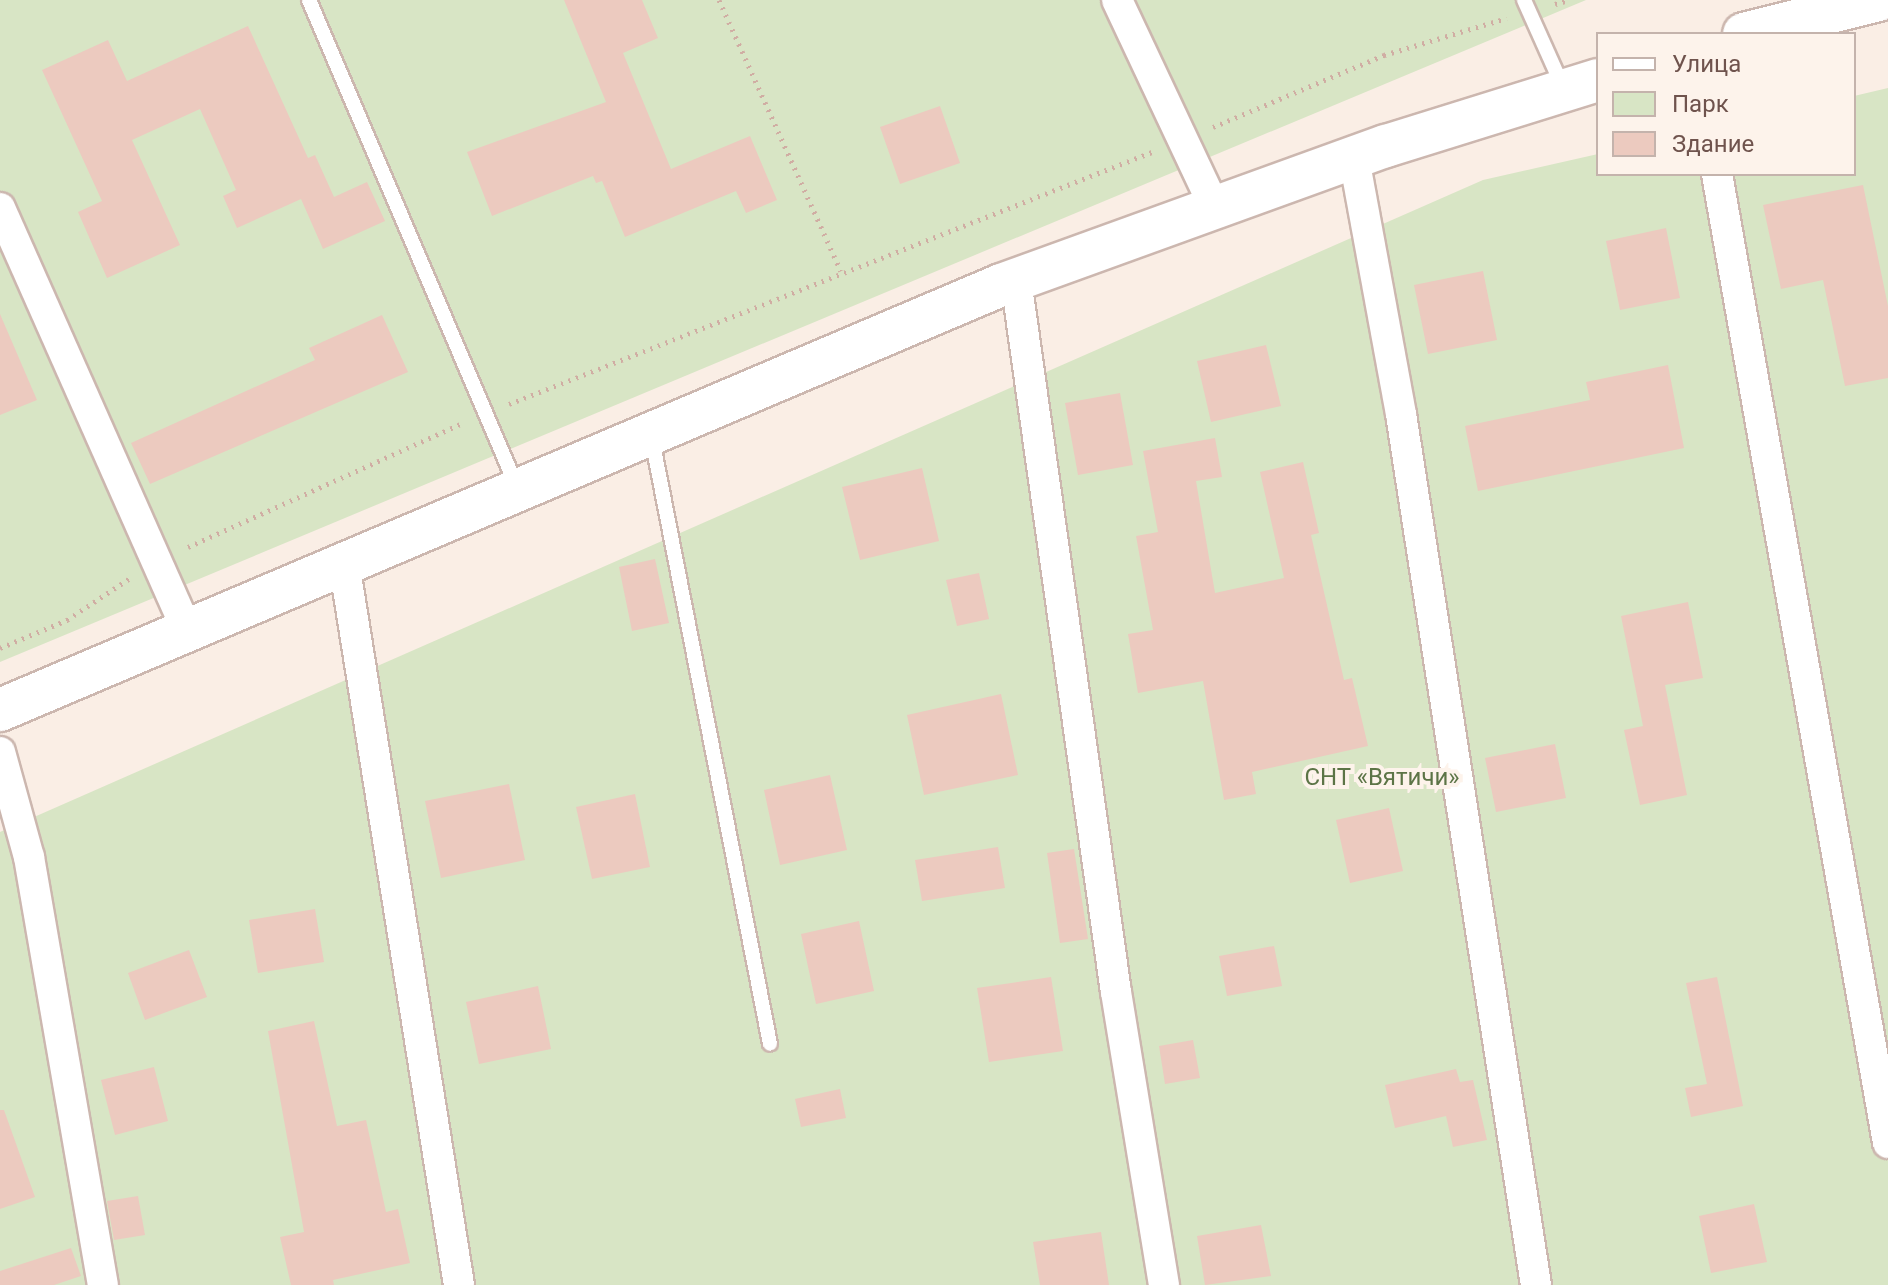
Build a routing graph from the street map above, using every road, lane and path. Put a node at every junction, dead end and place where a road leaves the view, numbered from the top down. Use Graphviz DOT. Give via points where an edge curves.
graph roads {
  1 [pos="309,0"];
  2 [pos="719,0"];
  3 [pos="1117,0"];
  4 [pos="1569,0"];
  5 [pos="1878,0"];
  6 [pos="1527,5"];
  7 [pos="1752,32"];
  8 [pos="1581,85"];
  9 [pos="1183,140"];
  10 [pos="1354,158"];
  11 [pos="1717,176"];
  12 [pos="0,208"];
  13 [pos="1215,208"];
  14 [pos="841,271"];
  15 [pos="1016,280"];
  16 [pos="488,412"];
  17 [pos="651,434"];
  18 [pos="518,491"];
  19 [pos="153,563"];
  20 [pos="344,563"];
  21 [pos="187,630"];
  22 [pos="0,648"];
  23 [pos="0,710"];
  24 [pos="0,752"];
  25 [pos="770,1044"];
  26 [pos="1888,1143"];
  27 [pos="103,1285"];
  28 [pos="459,1285"];
  29 [pos="1164,1285"];
  30 [pos="1536,1285"];
  1 -- 16 [label="lane"];
  2 -- 14 [label="path"];
  3 -- 9 [label="street"];
  4 -- 6 [label="path"];
  5 -- 7 [label="main road"];
  6 -- 8 [label="lane"];
  6 -- 9 [label="path" via="1384,55"];
  8 -- 10 [label="main road"];
  9 -- 13 [label="street"];
  9 -- 14 [label="path"];
  10 -- 13 [label="main road"];
  10 -- 30 [label="street" via="1401,414"];
  11 -- 26 [label="street"];
  12 -- 19 [label="street"];
  13 -- 15 [label="main road"];
  14 -- 16 [label="path"];
  15 -- 17 [label="main road"];
  15 -- 29 [label="street" via="1116,992"];
  16 -- 18 [label="lane"];
  16 -- 19 [label="path"];
  17 -- 18 [label="main road"];
  17 -- 25 [label="lane"];
  18 -- 20 [label="main road"];
  19 -- 21 [label="street"];
  19 -- 22 [label="path" via="67,620"];
  20 -- 21 [label="main road"];
  20 -- 28 [label="street"];
  21 -- 23 [label="main road"];
  24 -- 27 [label="street" via="29,857"];
}
